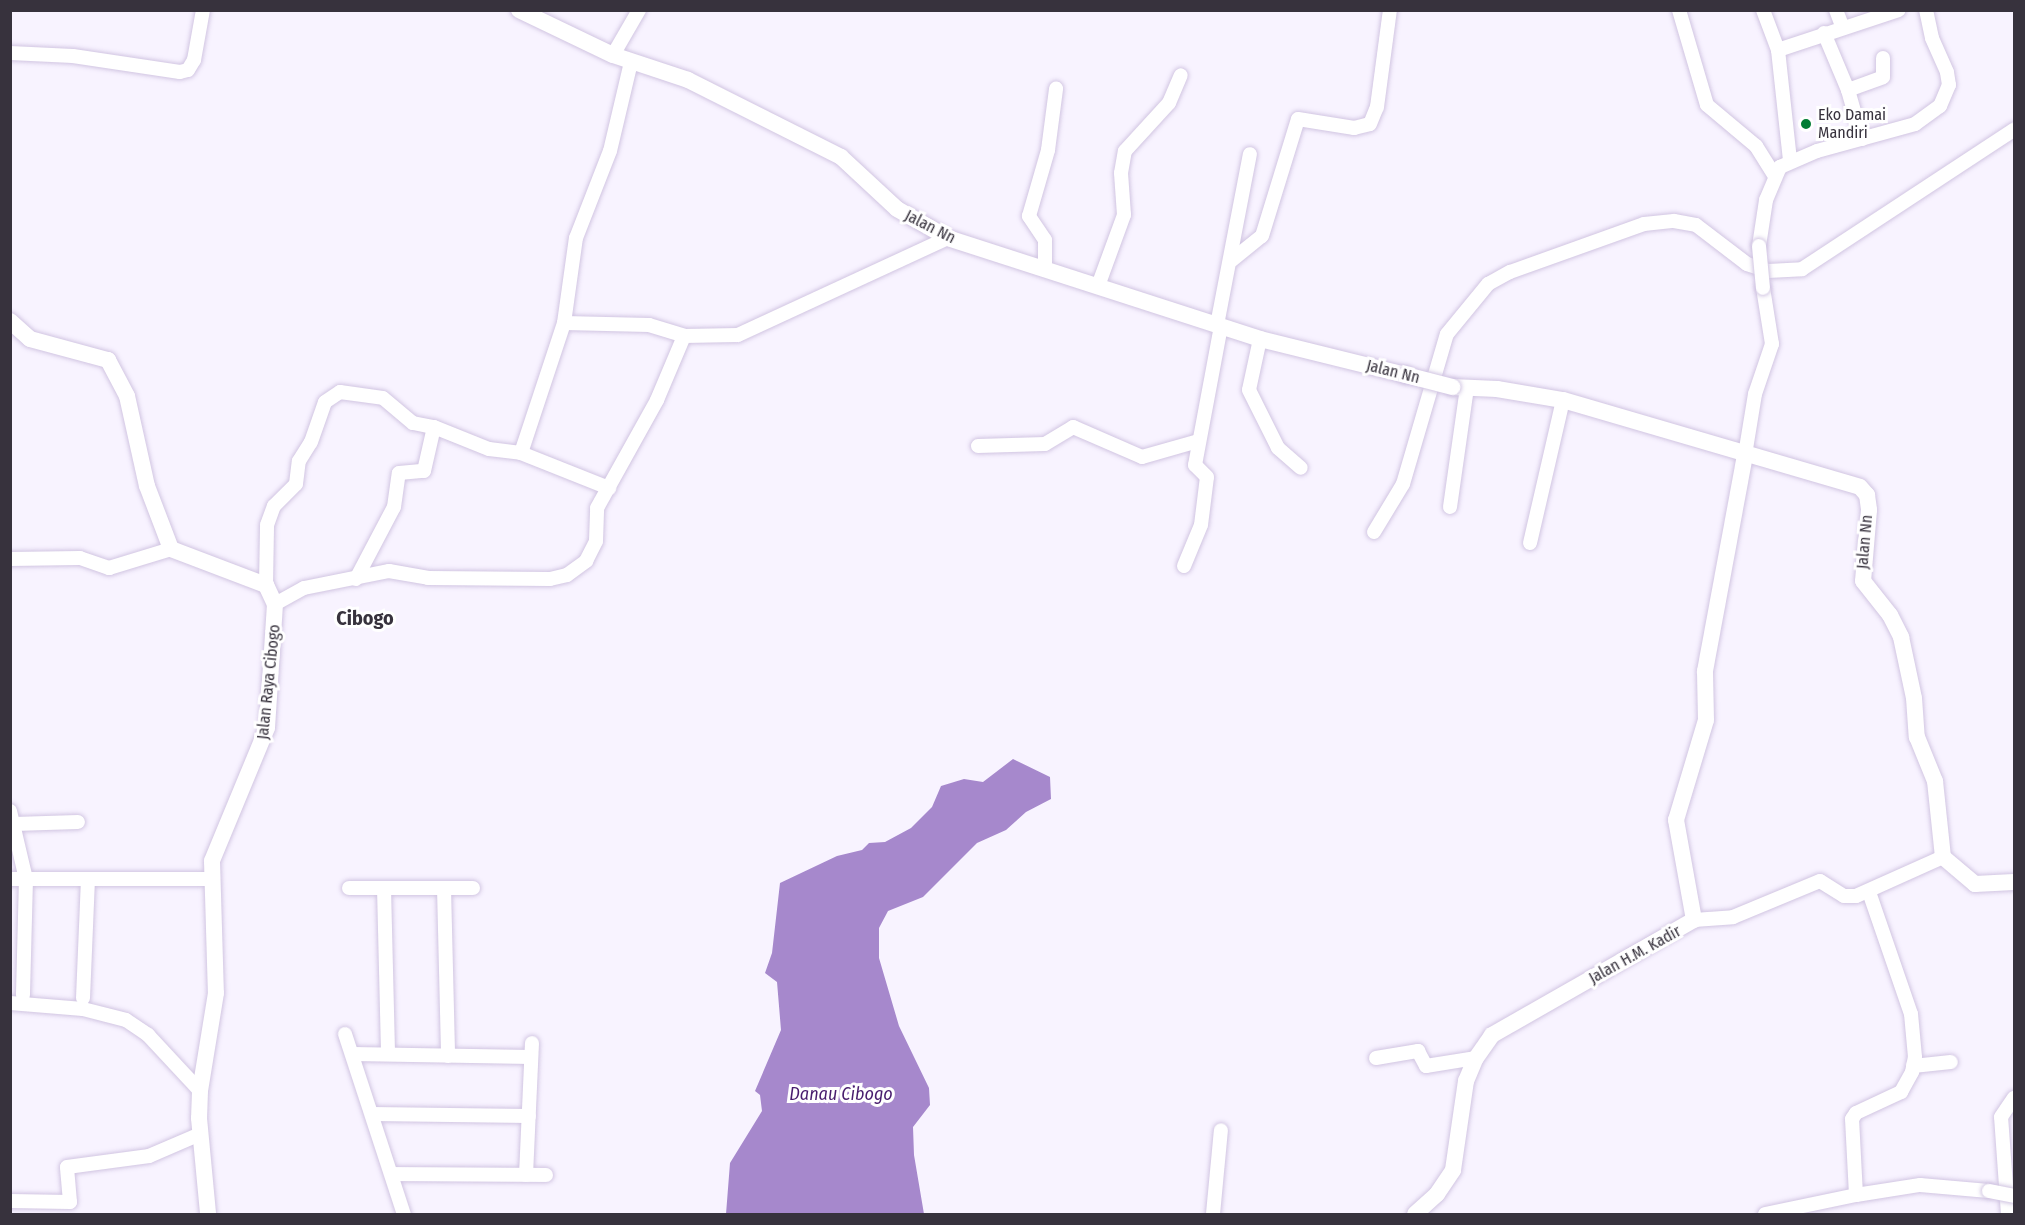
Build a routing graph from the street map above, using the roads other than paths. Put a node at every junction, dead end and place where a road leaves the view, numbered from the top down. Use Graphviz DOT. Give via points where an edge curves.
graph roads {
  1 [pos="203,10"];
  2 [pos="519,10"];
  3 [pos="639,10"];
  4 [pos="1390,10"];
  5 [pos="1679,10"];
  6 [pos="1763,10"];
  7 [pos="1836,10"];
  8 [pos="1899,10"];
  9 [pos="1926,10"];
  10 [pos="1842,26"];
  11 [pos="1824,33"];
  12 [pos="1778,50"];
  13 [pos="10,53"];
  14 [pos="613,55"];
  15 [pos="1883,58"];
  16 [pos="630,62"];
  17 [pos="1181,75"];
  18 [pos="1056,89"];
  19 [pos="1848,90"];
  20 [pos="2014,130"];
  21 [pos="1862,139"];
  22 [pos="1250,154"];
  23 [pos="1790,160"];
  24 [pos="1774,175"];
  25 [pos="948,238"];
  26 [pos="1232,260"];
  27 [pos="1045,270"];
  28 [pos="1098,286"];
  29 [pos="10,321"];
  30 [pos="564,324"];
  31 [pos="1219,325"];
  32 [pos="684,336"];
  33 [pos="1260,339"];
  34 [pos="1459,387"];
  35 [pos="1563,400"];
  36 [pos="434,427"];
  37 [pos="1198,441"];
  38 [pos="978,446"];
  39 [pos="521,453"];
  40 [pos="1745,455"];
  41 [pos="1301,468"];
  42 [pos="609,488"];
  43 [pos="1450,507"];
  44 [pos="1374,532"];
  45 [pos="1530,543"];
  46 [pos="171,549"];
  47 [pos="10,559"];
  48 [pos="1184,566"];
  49 [pos="356,579"];
  50 [pos="266,585"];
  51 [pos="275,604"];
  52 [pos="12,818"];
  53 [pos="78,822"];
  54 [pos="1943,857"];
  55 [pos="10,879"];
  56 [pos="26,879"];
  57 [pos="88,879"];
  58 [pos="211,879"];
  59 [pos="2014,882"];
  60 [pos="349,888"];
  61 [pos="384,888"];
  62 [pos="444,888"];
  63 [pos="472,888"];
  64 [pos="1869,892"];
  65 [pos="1695,920"];
  66 [pos="23,995"];
  67 [pos="83,998"];
  68 [pos="10,1003"];
  69 [pos="345,1034"];
  70 [pos="353,1054"];
  71 [pos="388,1054"];
  72 [pos="448,1056"];
  73 [pos="1376,1058"];
  74 [pos="1476,1058"];
  75 [pos="1951,1062"];
  76 [pos="1913,1066"];
  77 [pos="200,1091"];
  78 [pos="2014,1098"];
  79 [pos="372,1114"];
  80 [pos="529,1116"];
  81 [pos="1221,1130"];
  82 [pos="200,1134"];
  83 [pos="392,1174"];
  84 [pos="526,1175"];
  85 [pos="546,1175"];
  86 [pos="1856,1195"];
  87 [pos="2014,1196"];
  88 [pos="10,1201"];
  89 [pos="208,1215"];
  90 [pos="404,1215"];
  91 [pos="1213,1215"];
  92 [pos="1415,1215"];
  93 [pos="1765,1215"];
  94 [pos="2008,1215"];
  1 -- 13 [label="street" via="194,60 188,70 180,72 72,56"];
  2 -- 14 [label="street, Jalan Nn"];
  3 -- 14 [label="street"];
  4 -- 26 [label="street" via="1377,107 1370,124 1354,128 1298,119 1262,236"];
  5 -- 24 [label="street" via="1707,105 1756,146"];
  6 -- 12 [label="street"];
  7 -- 10 [label="street"];
  8 -- 10 [label="street"];
  9 -- 21 [label="street" via="1932,38 1947,72 1946,97 1932,115 1915,124"];
  10 -- 11 [label="street"];
  11 -- 12 [label="street"];
  11 -- 19 [label="street"];
  12 -- 23 [label="street"];
  14 -- 16 [label="street, Jalan Nn"];
  15 -- 19 [label="street" via="1883,77"];
  16 -- 25 [label="street, Jalan Nn" via="688,80 842,158 897,210"];
  16 -- 30 [label="street" via="610,151 576,238"];
  17 -- 28 [label="street" via="1169,103 1125,151 1121,173 1124,215"];
  18 -- 27 [label="street" via="1048,150 1029,216 1045,240"];
  19 -- 21 [label="street"];
  20 -- 44 [label="street" via="1802,269 1768,271 1747,264 1696,225 1674,221 1644,224 1510,272 1488,284 1447,334 1403,484"];
  21 -- 23 [label="street"];
  22 -- 26 [label="street"];
  23 -- 24 [label="street"];
  24 -- 40 [label="street, bridge" via="1759,230 1772,344 1755,394"];
  25 -- 27 [label="street, Jalan Nn"];
  25 -- 32 [label="street" via="738,335"];
  26 -- 31 [label="street"];
  27 -- 28 [label="street, Jalan Nn"];
  28 -- 31 [label="street, Jalan Nn"];
  29 -- 46 [label="street" via="30,339 98,356 118,371 147,486"];
  30 -- 32 [label="street" via="649,325"];
  30 -- 39 [label="street"];
  31 -- 33 [label="street, Jalan Nn"];
  31 -- 37 [label="street"];
  32 -- 42 [label="street" via="657,400"];
  33 -- 34 [label="street, Jalan Nn, bridge"];
  33 -- 41 [label="street" via="1249,390 1278,448"];
  34 -- 35 [label="street, Jalan Nn"];
  34 -- 43 [label="street"];
  35 -- 40 [label="street, Jalan Nn"];
  35 -- 45 [label="street"];
  36 -- 39 [label="street" via="489,449"];
  36 -- 49 [label="street" via="424,471 399,473 393,507"];
  36 -- 50 [label="street" via="413,423 383,398 340,393 325,402 311,442 299,461 296,484 274,506 267,525"];
  37 -- 38 [label="street" via="1142,457 1073,427 1045,444"];
  37 -- 48 [label="street" via="1195,465 1207,477 1201,525"];
  39 -- 42 [label="street"];
  40 -- 54 [label="street, Jalan Nn" via="1851,483 1867,495 1863,581 1890,615 1900,637 1914,698 1917,737 1935,781"];
  40 -- 65 [label="street, Jalan H.M. Kadir" via="1705,671 1706,720 1676,820"];
  42 -- 49 [label="street" via="597,508 596,541 586,561 567,575 550,579 428,578 389,572"];
  46 -- 47 [label="street" via="109,568 80,558"];
  46 -- 50 [label="street"];
  49 -- 51 [label="street" via="304,588"];
  50 -- 51 [label="street, Jalan Raya Cibogo"];
  51 -- 58 [label="street, Jalan Raya Cibogo" via="267,728 260,752 216,844"];
  52 -- 53 [label="street"];
  52 -- 56 [label="street"];
  54 -- 59 [label="street" via="1976,884"];
  54 -- 64 [label="street"];
  55 -- 56 [label="street"];
  56 -- 57 [label="street"];
  56 -- 66 [label="street"];
  57 -- 58 [label="street"];
  57 -- 67 [label="street"];
  58 -- 77 [label="street, Jalan Raya Cibogo" via="216,993"];
  60 -- 61 [label="street"];
  61 -- 62 [label="street"];
  61 -- 71 [label="street"];
  62 -- 63 [label="street"];
  62 -- 72 [label="street"];
  64 -- 65 [label="street" via="1844,896 1820,881 1733,917"];
  64 -- 76 [label="street" via="1911,1014"];
  65 -- 74 [label="street, Jalan H.M. Kadir" via="1502,1029"];
  68 -- 77 [label="street" via="83,1009 126,1020 148,1035"];
  69 -- 70 [label="street"];
  70 -- 71 [label="street"];
  70 -- 79 [label="street"];
  71 -- 72 [label="street"];
  72 -- 80 [label="street" via="531,1050"];
  73 -- 74 [label="street" via="1418,1051 1426,1066"];
  74 -- 92 [label="street, Jalan H.M. Kadir" via="1466,1081 1453,1170 1437,1194"];
  75 -- 76 [label="street"];
  76 -- 86 [label="street" via="1901,1092 1856,1113 1852,1119"];
  77 -- 82 [label="street, Jalan Raya Cibogo"];
  78 -- 94 [label="street" via="2001,1117"];
  79 -- 80 [label="street"];
  79 -- 83 [label="street"];
  80 -- 84 [label="street"];
  81 -- 91 [label="street"];
  82 -- 88 [label="street" via="149,1156 67,1167 70,1202"];
  82 -- 89 [label="street, Jalan Raya Cibogo"];
  83 -- 84 [label="street"];
  83 -- 90 [label="street"];
  84 -- 85 [label="street"];
  86 -- 87 [label="street, bridge" via="1920,1185"];
  86 -- 93 [label="street"];
}
